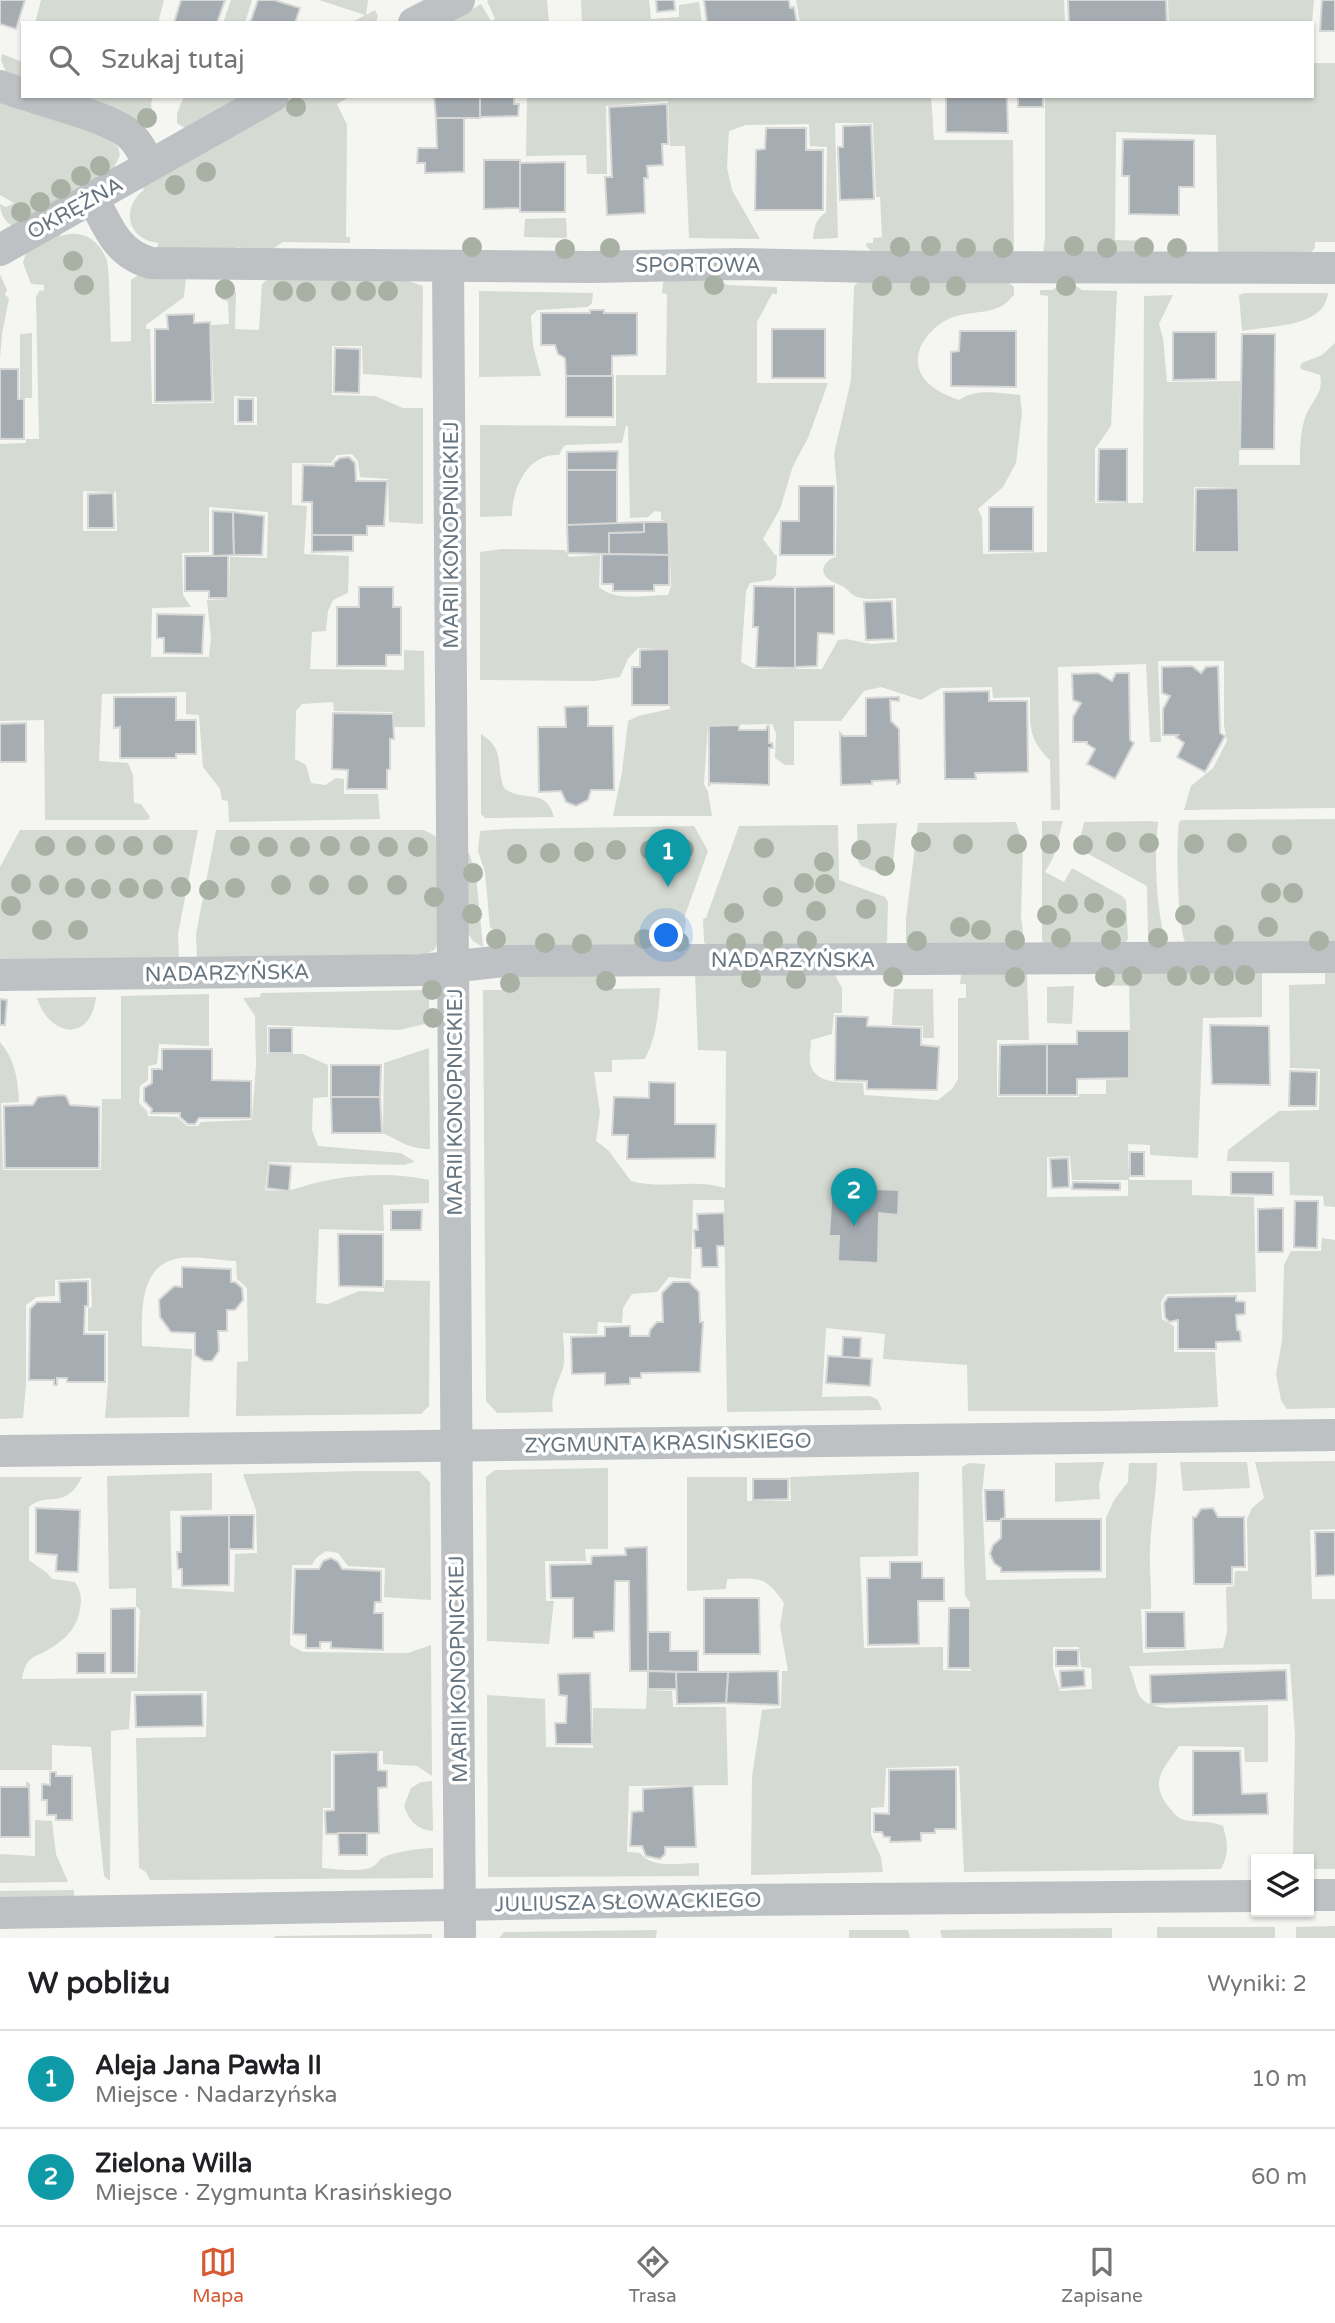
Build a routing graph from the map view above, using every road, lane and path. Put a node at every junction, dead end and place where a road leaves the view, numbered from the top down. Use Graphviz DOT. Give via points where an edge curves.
graph roads {
  1 [pos="459,0"];
  2 [pos="418,21"];
  3 [pos="0,86"];
  4 [pos="21,93"];
  5 [pos="36,98"];
  6 [pos="269,98"];
  7 [pos="150,165"];
  8 [pos="93,198"];
  9 [pos="0,250"];
  10 [pos="448,266"];
  11 [pos="1335,268"];
  12 [pos="1335,957"];
  13 [pos="454,967"];
  14 [pos="0,975"];
  15 [pos="1335,1435"];
  16 [pos="456,1445"];
  17 [pos="0,1451"];
  18 [pos="1314,1895"];
  19 [pos="1335,1895"];
  20 [pos="1251,1896"];
  21 [pos="460,1905"];
  22 [pos="0,1913"];
  23 [pos="460,1938"];
  1 -- 2 [label="street"];
  3 -- 4 [label="street"];
  5 -- 7 [label="street" via="126,132"];
  6 -- 7 [label="street, OKRĘŻNA"];
  7 -- 8 [label="street, OKRĘŻNA"];
  8 -- 9 [label="street, OKRĘŻNA"];
  8 -- 10 [label="street, SPORTOWA" via="121,247 151,263"];
  10 -- 11 [label="street, SPORTOWA"];
  10 -- 13 [label="street, MARII KONOPNICKIEJ"];
  12 -- 13 [label="street, NADARZYŃSKA" via="517,961"];
  13 -- 14 [label="street, NADARZYŃSKA"];
  13 -- 16 [label="street, MARII KONOPNICKIEJ"];
  15 -- 16 [label="street, ZYGMUNTA KRASIŃSKIEGO"];
  16 -- 17 [label="street, ZYGMUNTA KRASIŃSKIEGO"];
  16 -- 21 [label="street, MARII KONOPNICKIEJ"];
  18 -- 19 [label="street"];
  20 -- 21 [label="street, JULIUSZA SŁOWACKIEGO"];
  21 -- 22 [label="street, JULIUSZA SŁOWACKIEGO"];
  21 -- 23 [label="street, MARII KONOPNICKIEJ"];
}
